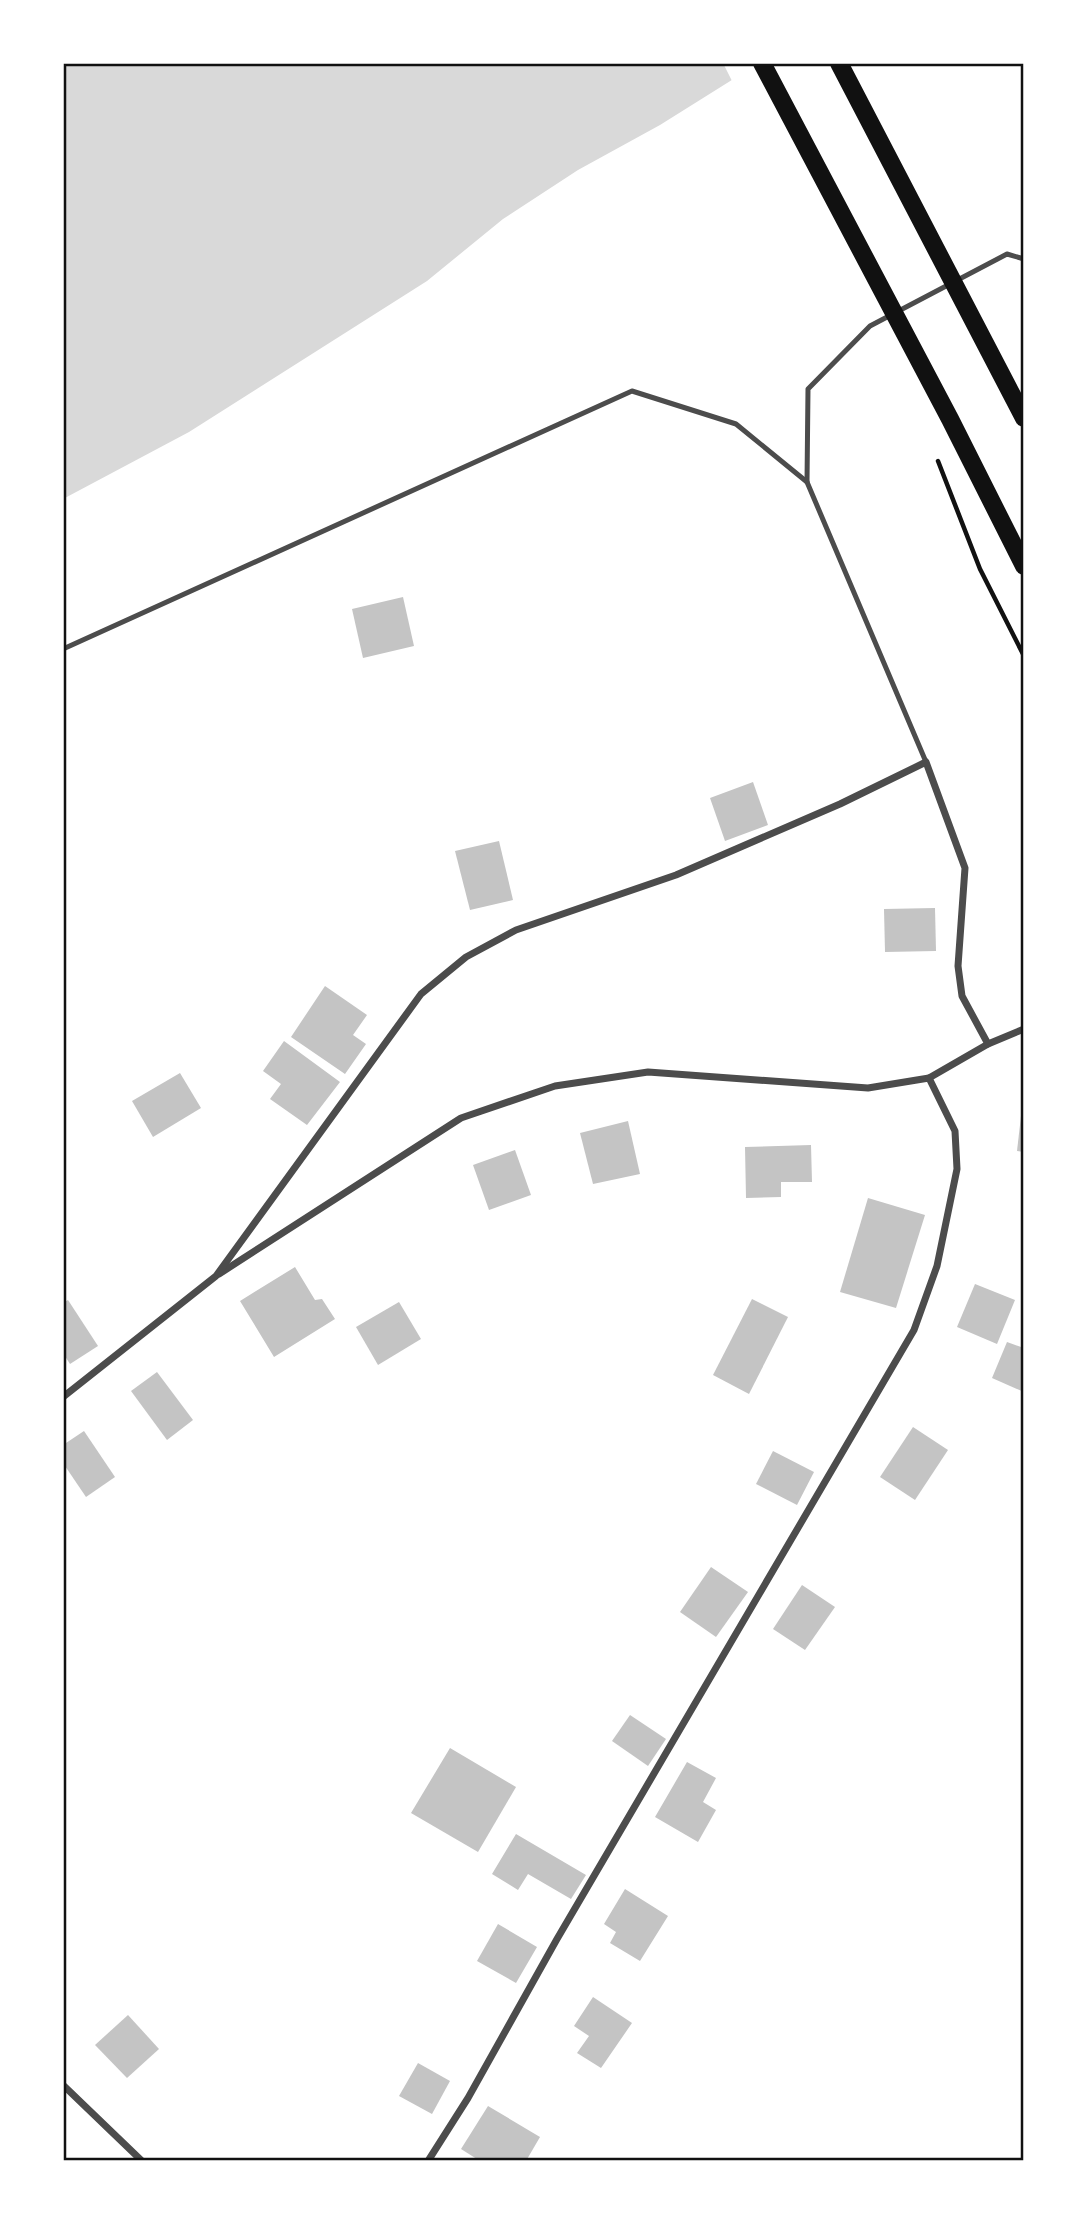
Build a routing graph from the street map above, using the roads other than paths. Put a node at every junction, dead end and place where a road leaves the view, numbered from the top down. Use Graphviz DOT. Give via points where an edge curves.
graph roads {
  1 [pos="762,63"];
  2 [pos="839,63"];
  3 [pos="1024,258"];
  4 [pos="1024,418"];
  5 [pos="807,482"];
  6 [pos="1024,566"];
  7 [pos="63,649"];
  8 [pos="926,762"];
  9 [pos="1024,1029"];
  10 [pos="988,1044"];
  11 [pos="929,1078"];
  12 [pos="216,1276"];
  13 [pos="63,1397"];
  14 [pos="63,2085"];
  15 [pos="142,2161"];
  16 [pos="428,2161"];
  1 -- 6 [label="main road"];
  2 -- 4 [label="main road"];
  3 -- 5 [label="lane" via="1007,254 870,326 808,389"];
  5 -- 7 [label="lane" via="736,424 632,391"];
  5 -- 8 [label="lane"];
  8 -- 10 [label="street" via="965,868 958,967 962,996"];
  8 -- 12 [label="street" via="676,875 516,930 466,957 421,994"];
  9 -- 10 [label="street"];
  10 -- 11 [label="street"];
  11 -- 12 [label="street" via="868,1088 649,1072 555,1086 461,1118"];
  11 -- 16 [label="street" via="955,1131 957,1169 937,1266 914,1330"];
  12 -- 13 [label="street"];
  14 -- 15 [label="street"];
}
